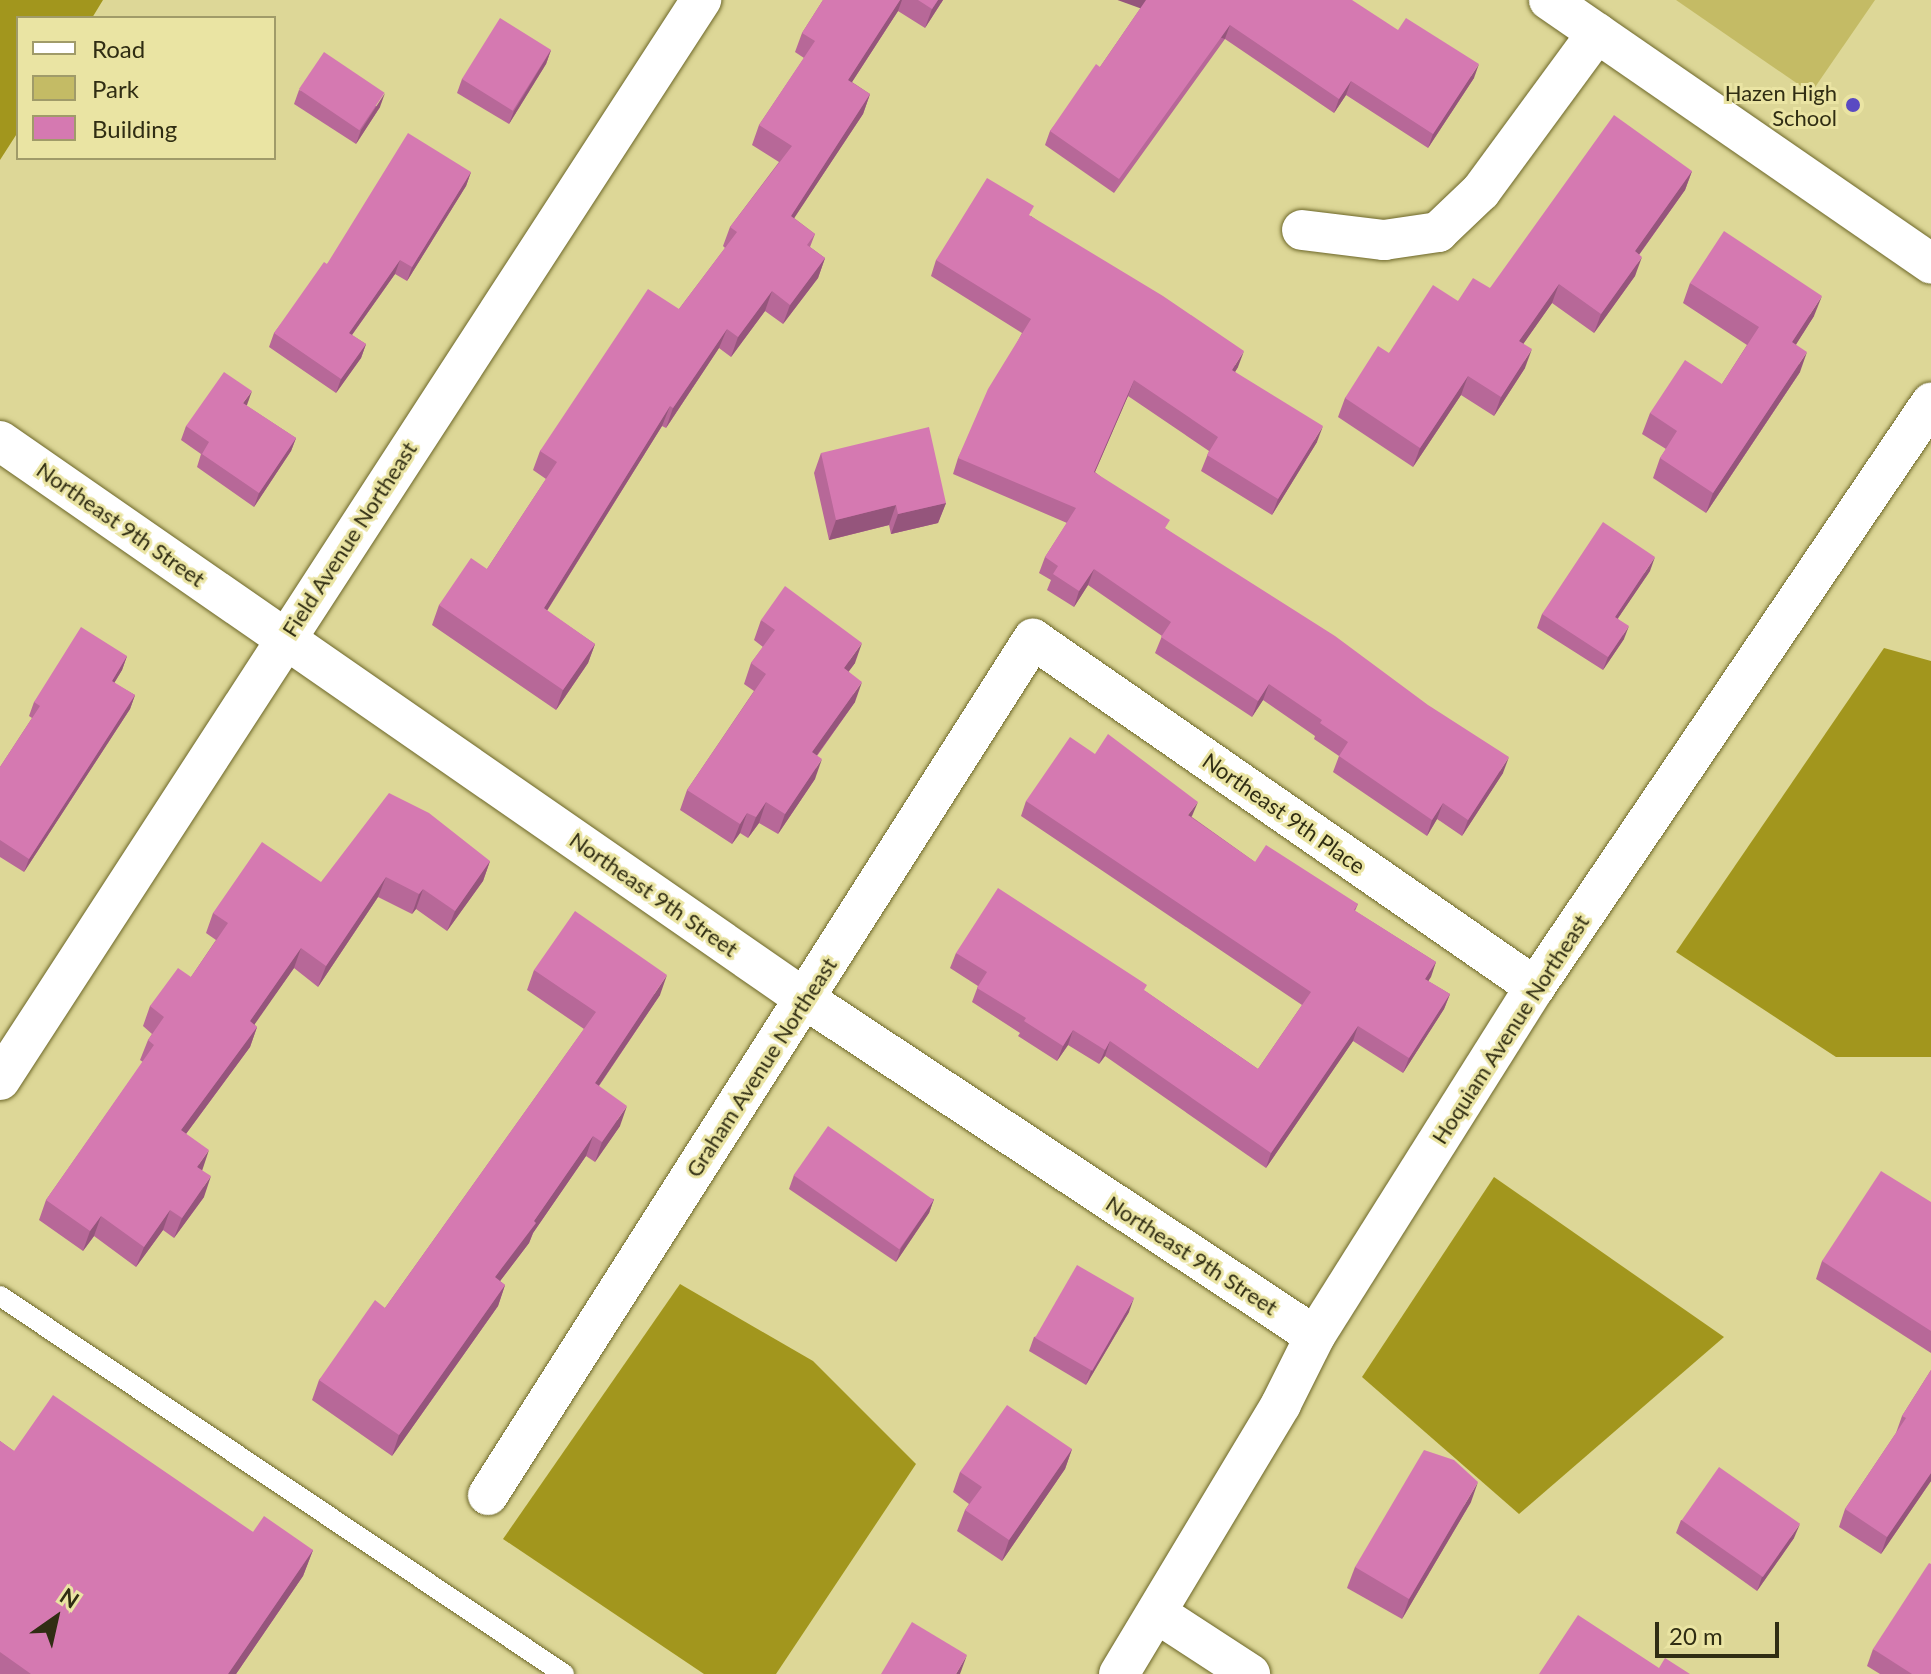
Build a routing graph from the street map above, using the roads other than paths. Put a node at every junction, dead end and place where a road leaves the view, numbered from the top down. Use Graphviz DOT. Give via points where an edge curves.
graph roads {
  1 [pos="701,0"];
  2 [pos="1549,0"];
  3 [pos="1597,33"];
  4 [pos="1302,230"];
  5 [pos="1931,264"];
  6 [pos="1931,403"];
  7 [pos="0,441"];
  8 [pos="284,637"];
  9 [pos="1033,639"];
  10 [pos="1535,987"];
  11 [pos="805,999"];
  12 [pos="0,1080"];
  13 [pos="0,1296"];
  14 [pos="1315,1336"];
  15 [pos="488,1495"];
  16 [pos="1158,1614"];
  17 [pos="564,1674"];
  18 [pos="1119,1674"];
  19 [pos="1250,1674"];
  1 -- 8 [label="street, Field Avenue Northeast"];
  2 -- 3 [label="street"];
  3 -- 4 [label="street" via="1481,191 1438,232 1384,240"];
  3 -- 5 [label="street"];
  6 -- 10 [label="street, Hoquiam Avenue Northeast"];
  7 -- 8 [label="street, Northeast 9th Street"];
  8 -- 11 [label="street, Northeast 9th Street"];
  8 -- 12 [label="street, Field Avenue Northeast"];
  9 -- 10 [label="street, Northeast 9th Place"];
  9 -- 11 [label="street, Graham Avenue Northeast"];
  10 -- 14 [label="street, Hoquiam Avenue Northeast"];
  11 -- 14 [label="street, Northeast 9th Street"];
  11 -- 15 [label="street, Graham Avenue Northeast"];
  13 -- 17 [label="lane"];
  14 -- 16 [label="street, Hoquiam Avenue Northeast"];
  16 -- 18 [label="street, Hoquiam Avenue Northeast"];
  16 -- 19 [label="street"];
}
